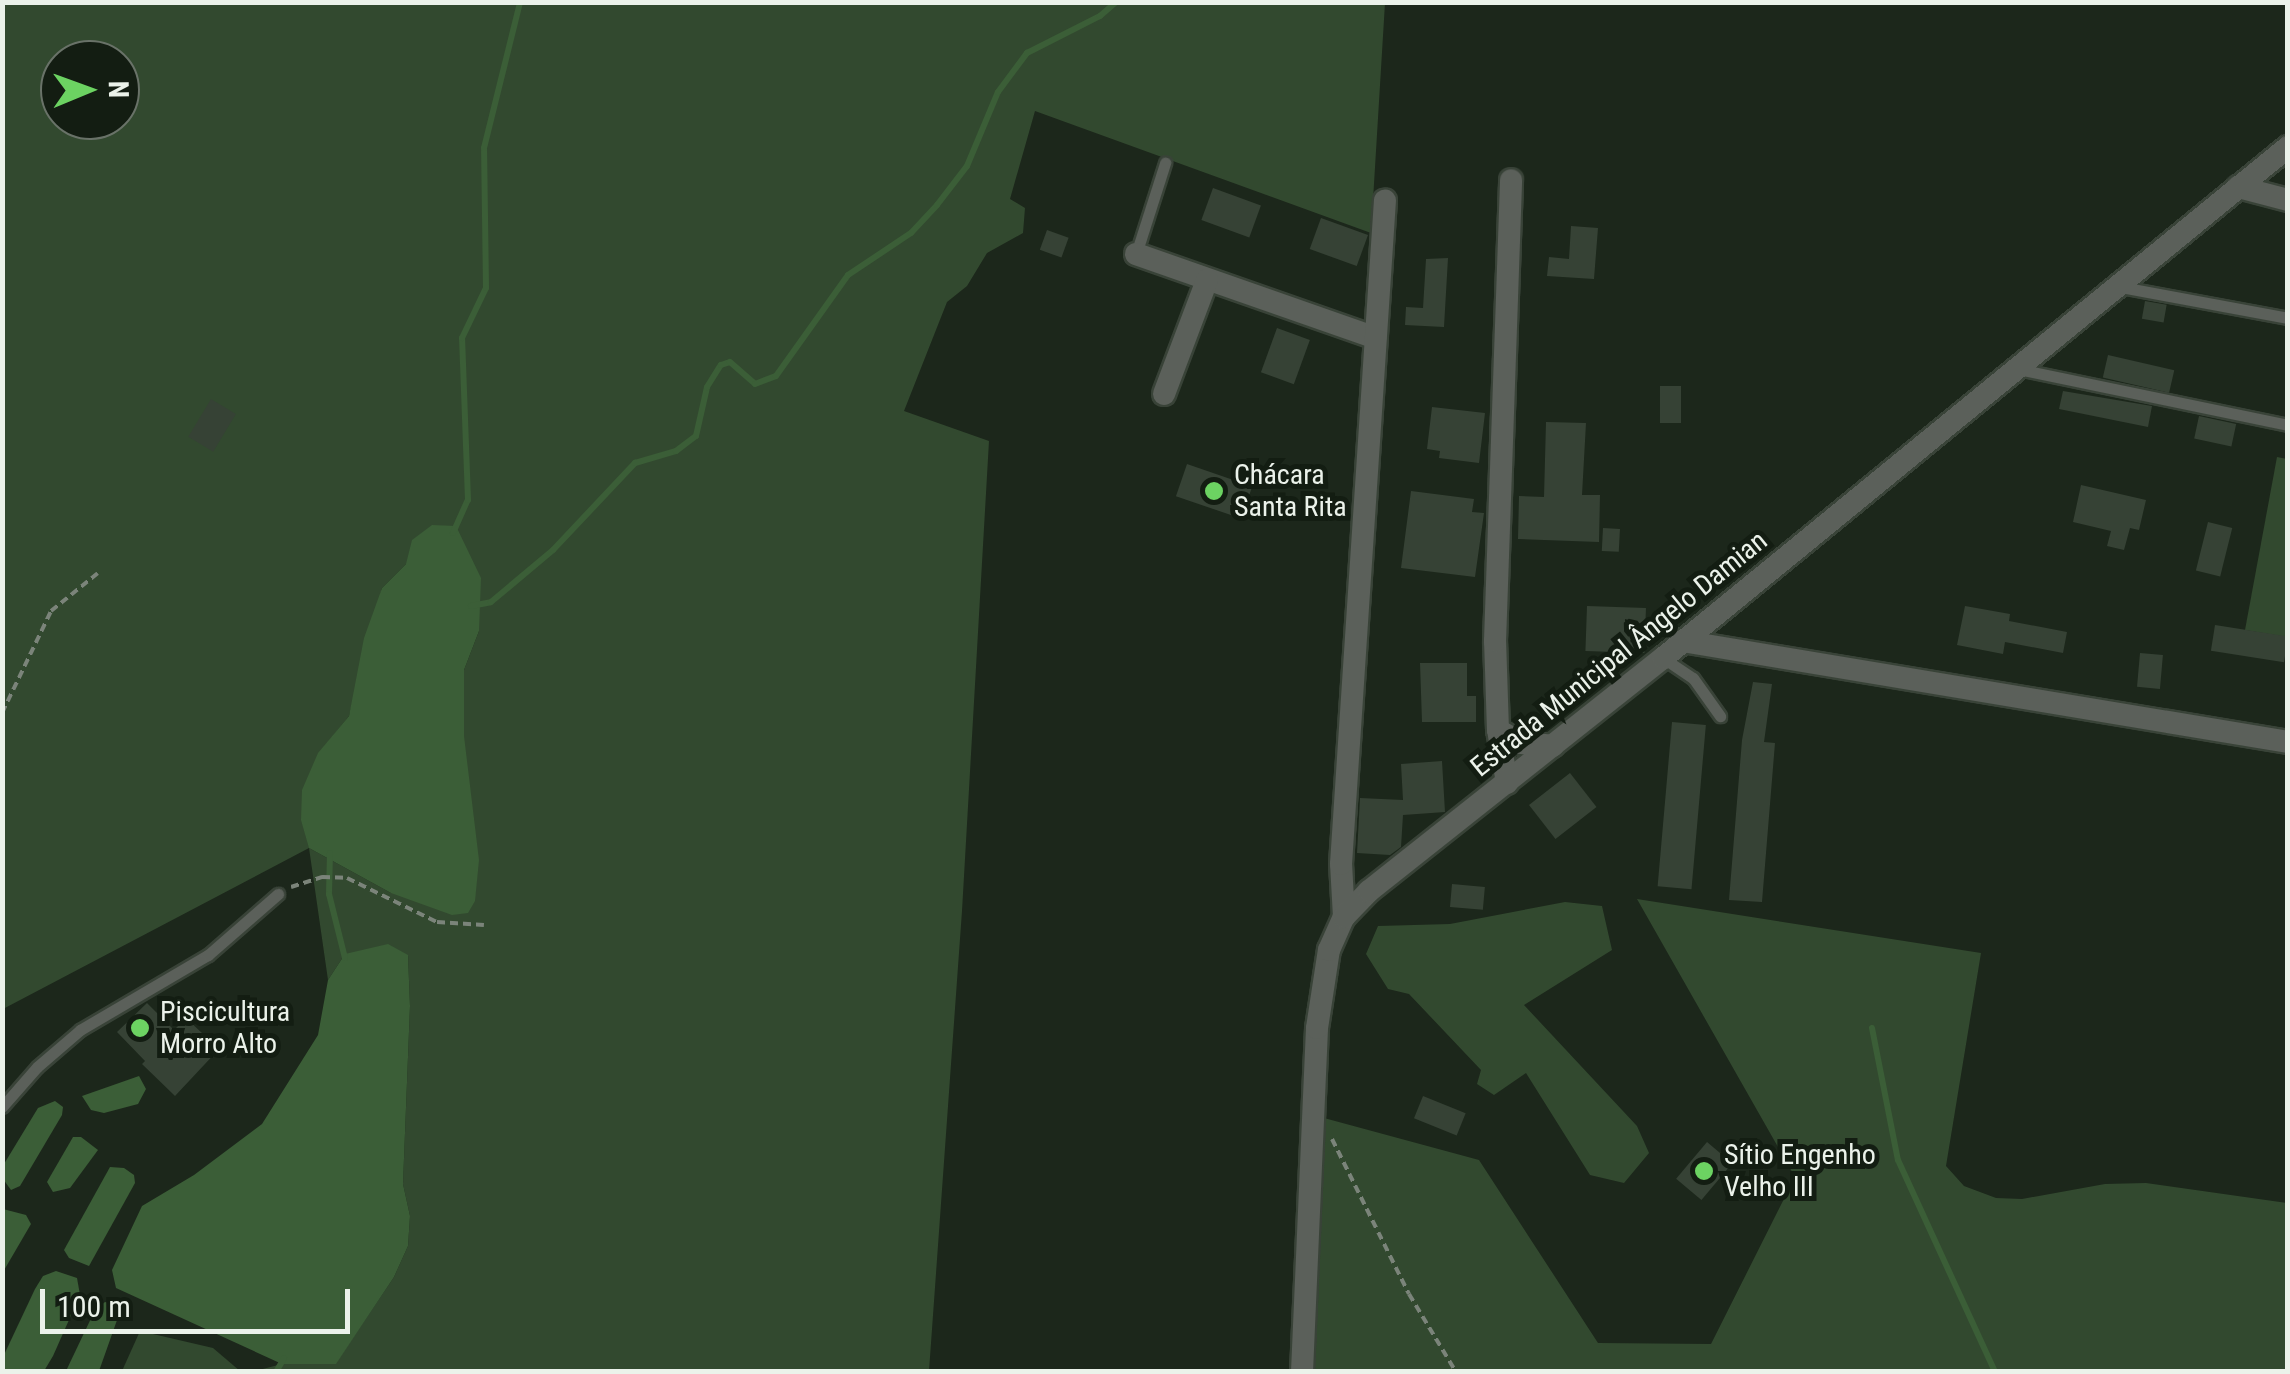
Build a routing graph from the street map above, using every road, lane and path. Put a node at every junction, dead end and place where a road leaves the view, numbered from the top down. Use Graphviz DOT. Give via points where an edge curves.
graph roads {
  1 [pos="2288,147"];
  2 [pos="1165,163"];
  3 [pos="1511,180"];
  4 [pos="2238,187"];
  5 [pos="1386,200"];
  6 [pos="2288,200"];
  7 [pos="1136,254"];
  8 [pos="1207,280"];
  9 [pos="2116,286"];
  10 [pos="2288,318"];
  11 [pos="1376,338"];
  12 [pos="2018,369"];
  13 [pos="1164,394"];
  14 [pos="2288,426"];
  15 [pos="98,574"];
  16 [pos="1682,641"];
  17 [pos="1663,658"];
  18 [pos="2,713"];
  19 [pos="1720,716"];
  20 [pos="1498,730"];
  21 [pos="2288,742"];
  22 [pos="1553,746"];
  23 [pos="1506,783"];
  24 [pos="278,894"];
  25 [pos="1344,917"];
  26 [pos="484,926"];
  27 [pos="2,1107"];
  28 [pos="1310,1132"];
  29 [pos="1302,1372"];
  30 [pos="1456,1372"];
  1 -- 4 [label="street, Estrada Municipal Ângelo Damian"];
  2 -- 7 [label="lane"];
  3 -- 20 [label="street" via="1496,590"];
  4 -- 6 [label="street"];
  4 -- 9 [label="street, Estrada Municipal Ângelo Damian"];
  5 -- 11 [label="street"];
  7 -- 8 [label="street"];
  8 -- 11 [label="street"];
  8 -- 13 [label="street"];
  9 -- 10 [label="lane"];
  9 -- 12 [label="street, Estrada Municipal Ângelo Damian"];
  11 -- 25 [label="street" via="1341,864"];
  12 -- 14 [label="lane"];
  12 -- 16 [label="street, Estrada Municipal Ângelo Damian"];
  15 -- 18 [label="path" via="51,611"];
  16 -- 17 [label="street, Estrada Municipal Ângelo Damian"];
  16 -- 21 [label="street"];
  17 -- 19 [label="lane" via="1693,678"];
  17 -- 22 [label="street, Estrada Municipal Ângelo Damian"];
  20 -- 22 [label="street" via="1521,743"];
  20 -- 23 [label="street"];
  22 -- 23 [label="street, Estrada Municipal Ângelo Damian"];
  23 -- 25 [label="street, Estrada Municipal Ângelo Damian"];
  24 -- 26 [label="path" via="336,876 437,922"];
  24 -- 27 [label="lane" via="208,956 80,1030"];
  25 -- 28 [label="street, Estrada Municipal Ângelo Damian" via="1321,994"];
  28 -- 29 [label="street, Estrada Municipal Ângelo Damian"];
  28 -- 30 [label="path" via="1336,1141 1409,1294"];
}
